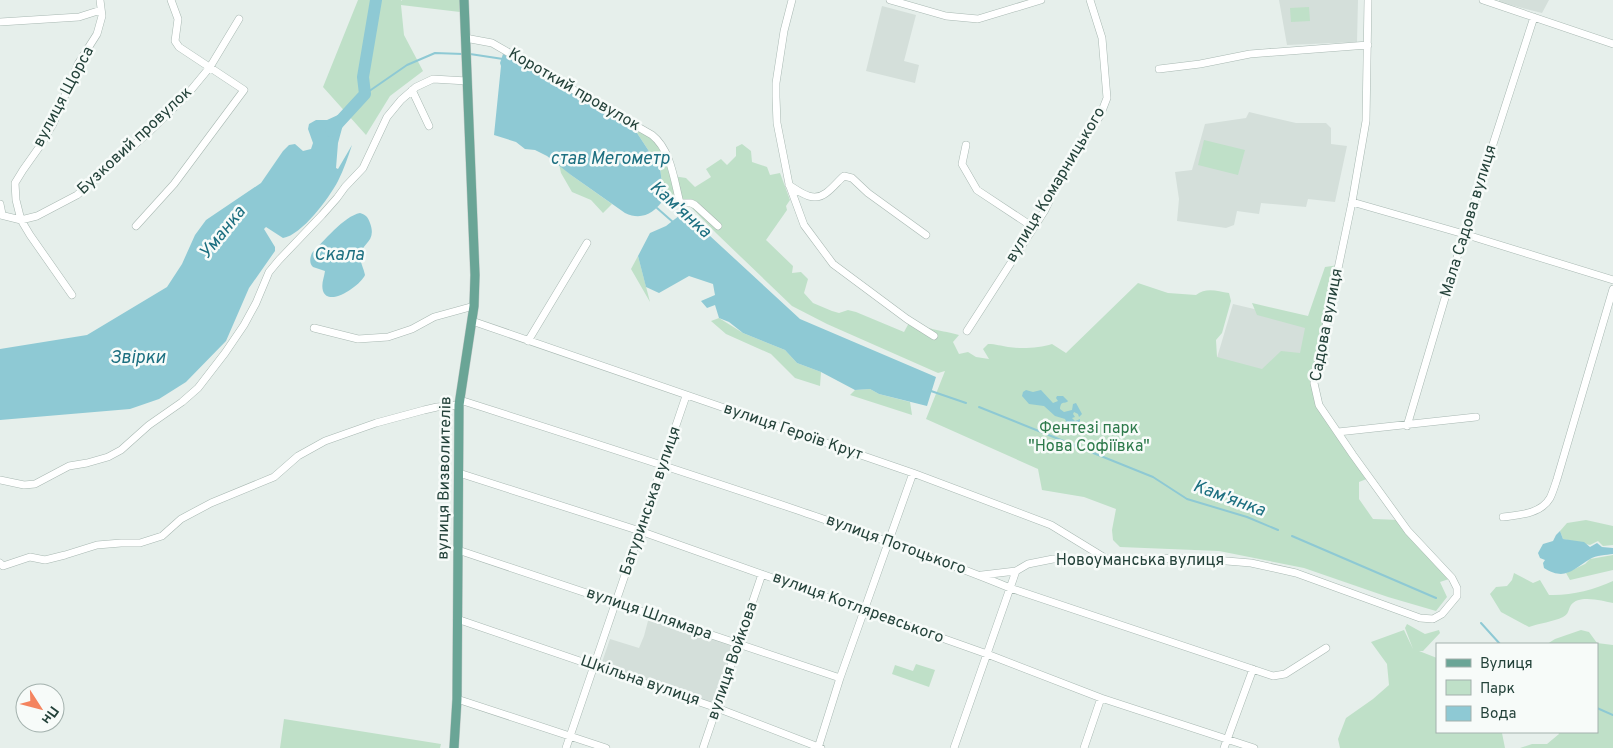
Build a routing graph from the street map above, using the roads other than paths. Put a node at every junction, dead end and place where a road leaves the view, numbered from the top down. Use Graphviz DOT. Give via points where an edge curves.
graph roads {
  1 [pos="100,0"];
  2 [pos="171,0"];
  3 [pos="464,0"];
  4 [pos="792,0"];
  5 [pos="890,0"];
  6 [pos="1041,0"];
  7 [pos="1090,0"];
  8 [pos="1368,0"];
  9 [pos="1482,0"];
  10 [pos="101,10"];
  11 [pos="1534,18"];
  12 [pos="239,19"];
  13 [pos="0,22"];
  14 [pos="466,41"];
  15 [pos="1613,44"];
  16 [pos="1368,45"];
  17 [pos="210,67"];
  18 [pos="1159,69"];
  19 [pos="467,81"];
  20 [pos="412,90"];
  21 [pos="428,126"];
  22 [pos="966,144"];
  23 [pos="789,184"];
  24 [pos="1352,202"];
  25 [pos="0,204"];
  26 [pos="1,215"];
  27 [pos="21,220"];
  28 [pos="136,226"];
  29 [pos="718,226"];
  30 [pos="1032,227"];
  31 [pos="1464,234"];
  32 [pos="926,235"];
  33 [pos="587,243"];
  34 [pos="1613,280"];
  35 [pos="1613,289"];
  36 [pos="72,295"];
  37 [pos="474,306"];
  38 [pos="472,321"];
  39 [pos="314,328"];
  40 [pos="967,331"];
  41 [pos="934,336"];
  42 [pos="528,341"];
  43 [pos="686,396"];
  44 [pos="459,403"];
  45 [pos="1476,418"];
  46 [pos="1407,426"];
  47 [pos="1338,432"];
  48 [pos="663,465"];
  49 [pos="459,473"];
  50 [pos="913,473"];
  51 [pos="0,480"];
  52 [pos="1503,517"];
  53 [pos="640,531"];
  54 [pos="889,542"];
  55 [pos="458,550"];
  56 [pos="1106,558"];
  57 [pos="0,563"];
  58 [pos="1016,571"];
  59 [pos="762,574"];
  60 [pos="979,575"];
  61 [pos="1010,588"];
  62 [pos="616,603"];
  63 [pos="865,610"];
  64 [pos="1442,614"];
  65 [pos="457,620"];
  66 [pos="739,644"];
  67 [pos="1326,648"];
  68 [pos="987,654"];
  69 [pos="594,665"];
  70 [pos="1253,669"];
  71 [pos="840,678"];
  72 [pos="1101,698"];
  73 [pos="457,699"];
  74 [pos="717,708"];
  75 [pos="570,736"];
  76 [pos="1228,738"];
  77 [pos="454,748"];
  78 [pos="566,748"];
  79 [pos="606,748"];
  80 [pos="703,748"];
  81 [pos="819,748"];
  82 [pos="954,748"];
  83 [pos="1084,748"];
  84 [pos="1224,748"];
  85 [pos="1254,748"];
  1 -- 10 [label="street, вулиця Щорса"];
  2 -- 17 [label="street" via="178,19 175,41"];
  3 -- 14 [label="main road, вулиця Визволителів"];
  4 -- 23 [label="street" via="776,83 777,123"];
  5 -- 6 [label="street" via="946,16 978,19"];
  7 -- 30 [label="street, вулиця Комарницького" via="1102,38 1107,98 1100,116 1067,164 1045,210"];
  8 -- 16 [label="street, Садова вулиця"];
  9 -- 11 [label="street"];
  10 -- 13 [label="street" via="79,17"];
  10 -- 27 [label="street, вулиця Щорса" via="97,34 78,64 53,124 15,183"];
  11 -- 15 [label="street"];
  11 -- 31 [label="street, Мала Садова вулиця"];
  12 -- 17 [label="street, Бузковий провулок"];
  14 -- 19 [label="main road, вулиця Визволителів"];
  14 -- 29 [label="street, Короткий провулок" via="492,43 652,135 660,141 667,154 680,203 695,205"];
  16 -- 18 [label="street" via="1250,54"];
  16 -- 24 [label="street, Садова вулиця" via="1366,121"];
  17 -- 27 [label="street, Бузковий провулок" via="186,96 77,195 37,216"];
  17 -- 28 [label="street" via="244,90 174,184"];
  19 -- 20 [label="street" via="433,79"];
  19 -- 37 [label="main road, вулиця Визволителів"];
  20 -- 21 [label="street"];
  20 -- 51 [label="street" via="387,116 363,168 269,272 244,325 192,394 108,457 69,466 34,484 24,486"];
  22 -- 30 [label="street" via="962,164 977,190"];
  23 -- 32 [label="street" via="802,194 819,196 826,194 844,176 849,176"];
  23 -- 41 [label="street" via="804,225 833,264"];
  24 -- 31 [label="street"];
  24 -- 47 [label="street, Садова вулиця" via="1314,383 1319,405"];
  25 -- 26 [label="street"];
  26 -- 27 [label="street"];
  27 -- 36 [label="street"];
  30 -- 40 [label="street, вулиця Комарницького"];
  31 -- 34 [label="street"];
  31 -- 46 [label="street, Мала Садова вулиця"];
  33 -- 42 [label="street"];
  35 -- 52 [label="street" via="1549,500 1525,514"];
  37 -- 38 [label="main road, вулиця Визволителів"];
  37 -- 39 [label="street" via="434,317 388,337 358,339"];
  38 -- 42 [label="street, вулиця Героїв Крут"];
  38 -- 44 [label="main road, вулиця Визволителів"];
  42 -- 43 [label="street, вулиця Героїв Крут"];
  43 -- 48 [label="street, Батуринська вулиця"];
  43 -- 50 [label="street, вулиця Героїв Крут"];
  44 -- 48 [label="street, вулиця Потоцького"];
  44 -- 49 [label="main road, вулиця Визволителів"];
  44 -- 57 [label="street" via="376,423 325,442 298,456 274,477 180,518 162,536 140,543 97,546 45,560 30,557 3,566"];
  45 -- 46 [label="street"];
  46 -- 47 [label="street"];
  47 -- 64 [label="street, Садова вулиця" via="1408,531 1452,578 1457,596"];
  48 -- 53 [label="street, Батуринська вулиця"];
  48 -- 54 [label="street, вулиця Потоцького"];
  49 -- 53 [label="street, вулиця Котляревського"];
  49 -- 55 [label="main road, вулиця Визволителів"];
  50 -- 54 [label="street"];
  50 -- 56 [label="street, вулиця Героїв Крут" via="1051,525"];
  53 -- 59 [label="street, вулиця Котляревського"];
  53 -- 62 [label="street, Батуринська вулиця"];
  54 -- 60 [label="street, вулиця Потоцького"];
  54 -- 63 [label="street"];
  55 -- 62 [label="street, вулиця Шлямара"];
  55 -- 65 [label="main road, вулиця Визволителів"];
  56 -- 58 [label="street, Новоуманська вулиця" via="1052,559 1028,564"];
  56 -- 64 [label="street, Новоуманська вулиця" via="1190,558 1251,563 1296,572 1420,618 1433,619"];
  58 -- 60 [label="street, Новоуманська вулиця"];
  58 -- 61 [label="street"];
  59 -- 63 [label="street, вулиця Котляревського"];
  59 -- 66 [label="street, вулиця Войкова"];
  60 -- 61 [label="street, вулиця Потоцького"];
  61 -- 68 [label="street"];
  61 -- 70 [label="street, вулиця Потоцького"];
  62 -- 66 [label="street, вулиця Шлямара"];
  62 -- 69 [label="street, Батуринська вулиця"];
  63 -- 68 [label="street, вулиця Котляревського"];
  63 -- 71 [label="street"];
  65 -- 69 [label="street, Шкільна вулиця"];
  65 -- 73 [label="main road, вулиця Визволителів"];
  66 -- 71 [label="street, вулиця Шлямара"];
  66 -- 74 [label="street, вулиця Войкова"];
  67 -- 70 [label="street, вулиця Потоцького" via="1285,674 1273,676"];
  68 -- 72 [label="street, вулиця Котляревського"];
  68 -- 82 [label="street"];
  69 -- 74 [label="street, Шкільна вулиця"];
  69 -- 75 [label="street, Батуринська вулиця"];
  70 -- 76 [label="street"];
  71 -- 81 [label="street"];
  72 -- 76 [label="street, вулиця Котляревського"];
  72 -- 83 [label="street"];
  73 -- 75 [label="street"];
  73 -- 77 [label="main road, вулиця Визволителів"];
  74 -- 80 [label="street, вулиця Войкова"];
  74 -- 81 [label="street, Шкільна вулиця"];
  75 -- 78 [label="street, Батуринська вулиця"];
  75 -- 79 [label="street"];
  76 -- 84 [label="street"];
  76 -- 85 [label="street, вулиця Котляревського"];
}
